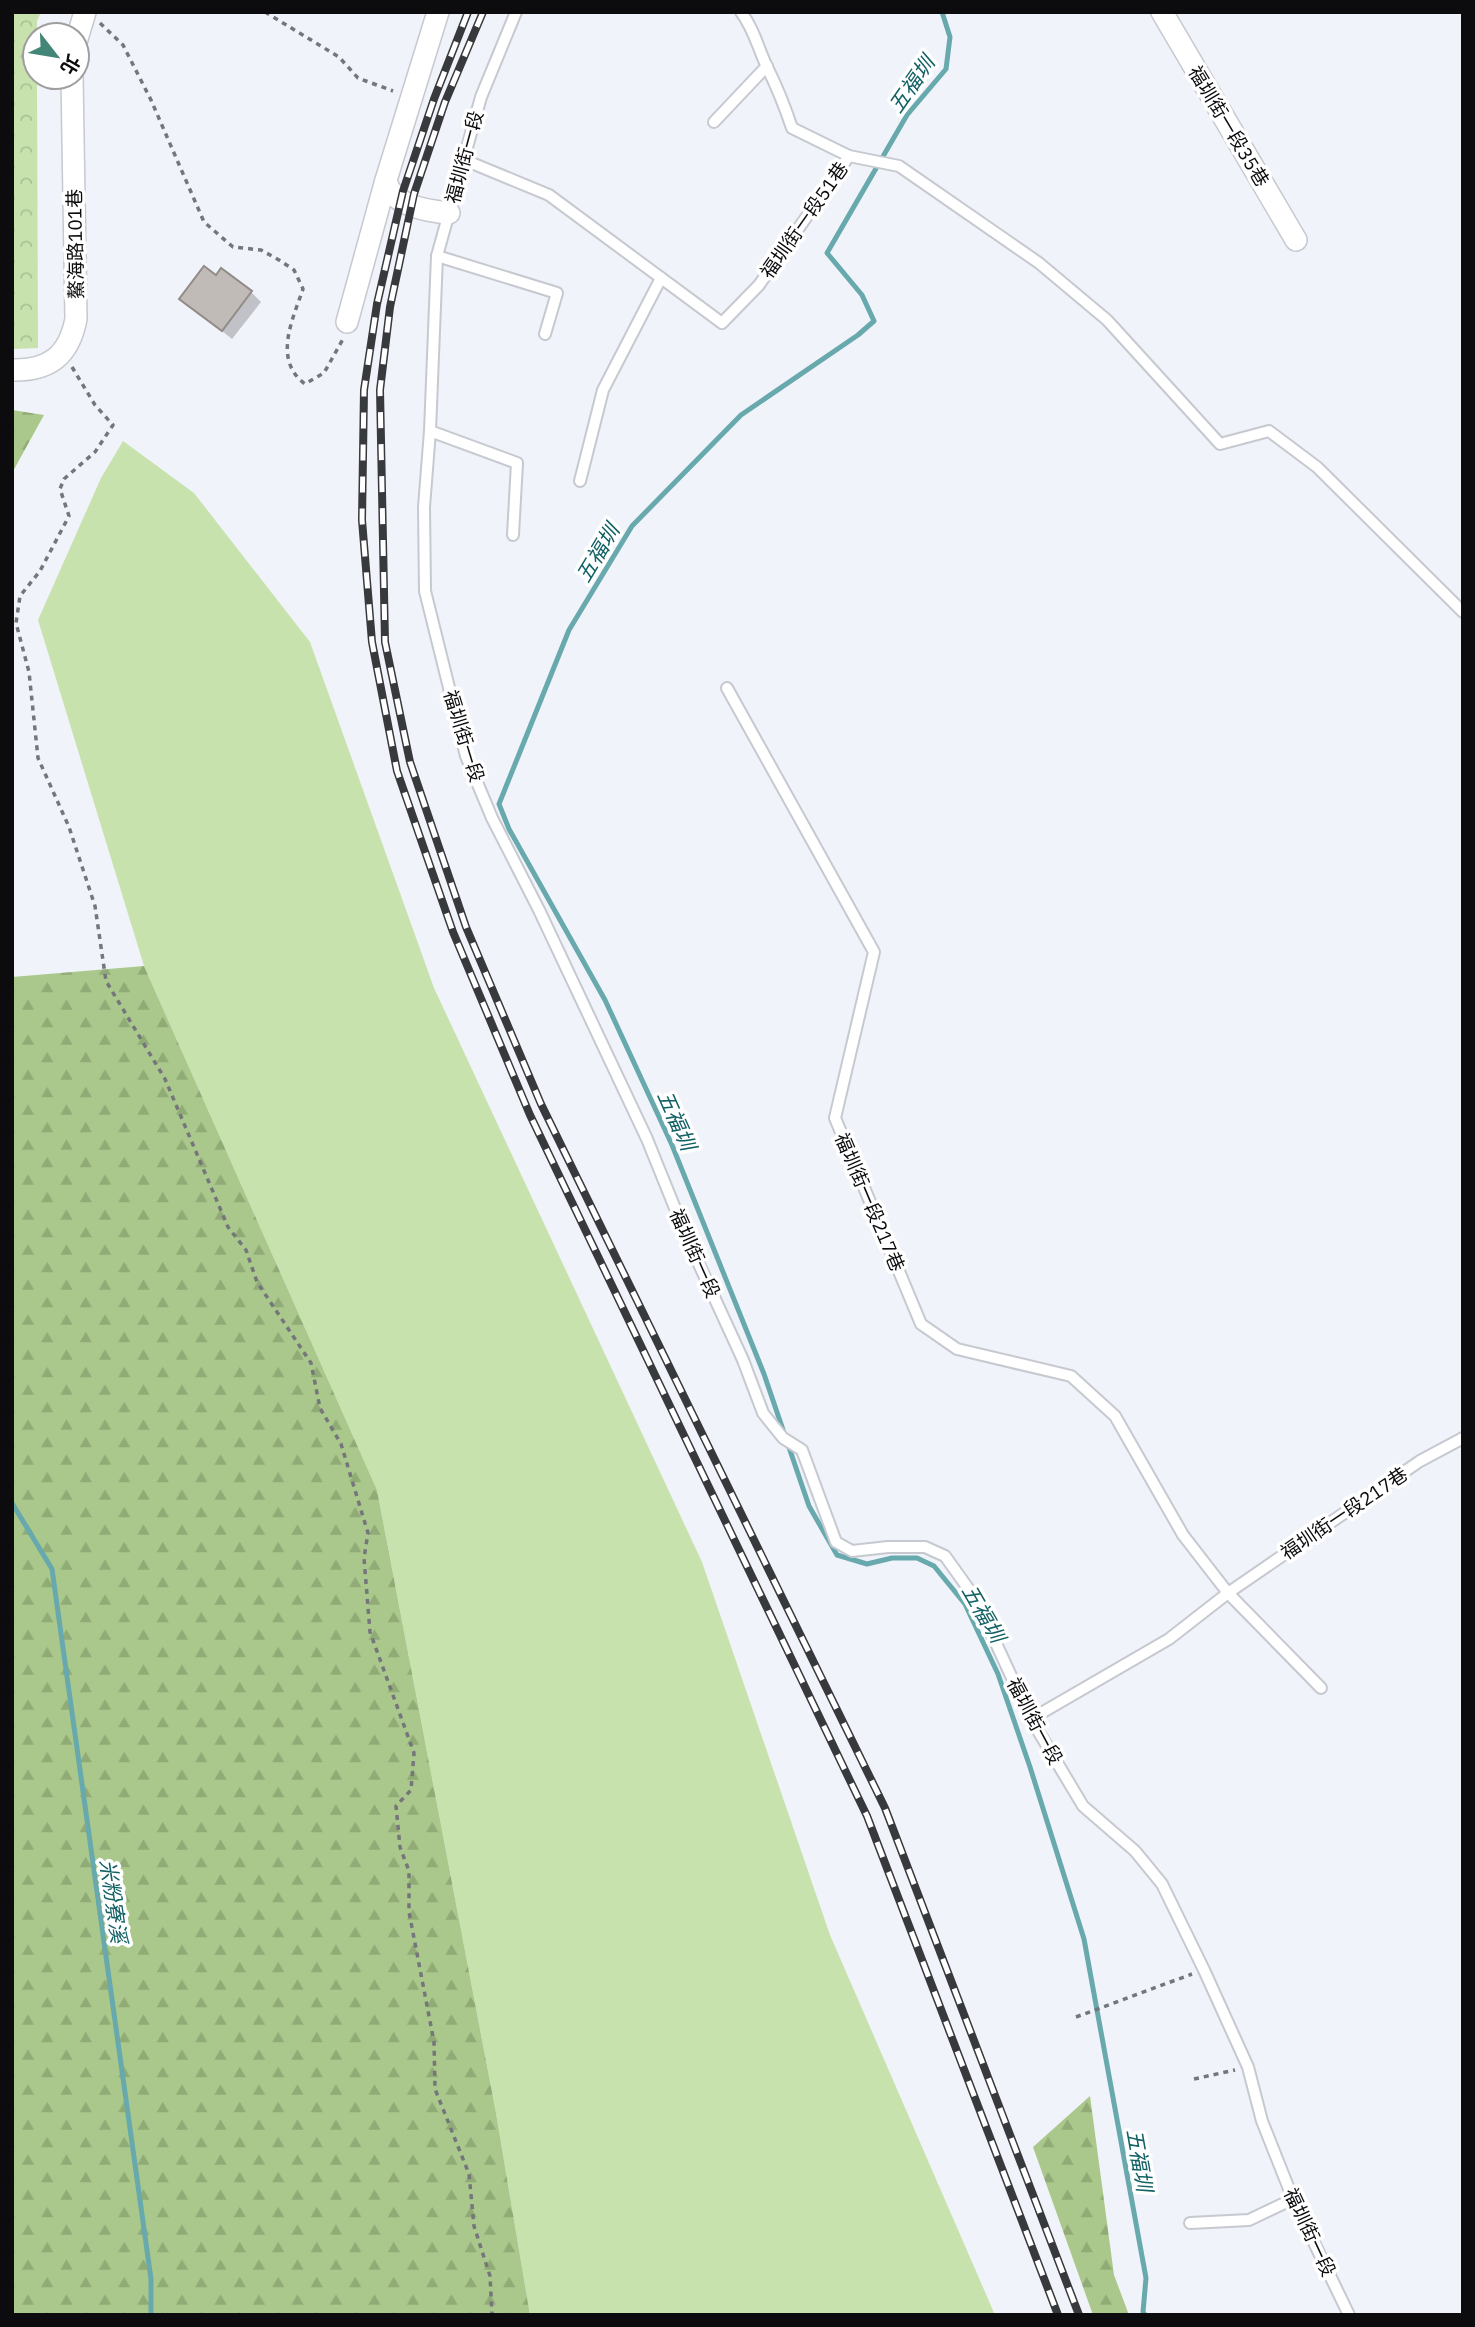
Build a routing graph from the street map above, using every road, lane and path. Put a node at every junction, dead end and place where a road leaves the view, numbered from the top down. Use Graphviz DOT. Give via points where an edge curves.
graph roads {
  1 [pos="265,12"];
  2 [pos="438,12"];
  3 [pos="516,12"];
  4 [pos="1162,12"];
  5 [pos="743,13"];
  6 [pos="91,16"];
  7 [pos="767,66"];
  8 [pos="72,91"];
  9 [pos="411,98"];
  10 [pos="714,122"];
  11 [pos="850,156"];
  12 [pos="462,159"];
  13 [pos="386,180"];
  14 [pos="449,213"];
  15 [pos="1296,240"];
  16 [pos="437,256"];
  17 [pos="661,278"];
  18 [pos="348,322"];
  19 [pos="545,334"];
  20 [pos="62,354"];
  21 [pos="12,370"];
  22 [pos="430,431"];
  23 [pos="580,481"];
  24 [pos="513,535"];
  25 [pos="1463,612"];
  26 [pos="727,688"];
  27 [pos="1463,1438"];
  28 [pos="1228,1593"];
  29 [pos="1321,1688"];
  30 [pos="1031,1719"];
  31 [pos="1204,1969"];
  32 [pos="1076,2017"];
  33 [pos="1248,2067"];
  34 [pos="1194,2079"];
  35 [pos="1293,2199"];
  36 [pos="1189,2223"];
  37 [pos="492,2315"];
  38 [pos="1349,2315"];
  1 -- 9 [label="path" via="339,57 358,78"];
  2 -- 9 [label="street"];
  3 -- 12 [label="lane, 福圳街一段" via="481,97"];
  4 -- 15 [label="street, 福圳街一段35巷"];
  5 -- 7 [label="lane, 福圳街一段51巷"];
  6 -- 18 [label="path" via="122,45 204,222 233,247 261,250 293,270 303,289 290,327 286,358 293,376 305,384 324,373"];
  7 -- 10 [label="lane"];
  7 -- 11 [label="lane, 福圳街一段51巷" via="792,128"];
  8 -- 20 [label="street, 鰲海路101巷" via="76,319"];
  9 -- 13 [label="street"];
  11 -- 17 [label="lane, 福圳街一段51巷" via="759,285 722,323"];
  11 -- 25 [label="lane" via="899,166 1039,262 1107,320 1220,444 1269,431 1317,467"];
  12 -- 14 [label="lane, 福圳街一段"];
  12 -- 17 [label="lane, 福圳街一段51巷" via="549,195"];
  13 -- 14 [label="street" via="387,189 396,196 425,211"];
  13 -- 18 [label="street"];
  14 -- 16 [label="lane, 福圳街一段"];
  16 -- 19 [label="lane" via="557,293"];
  16 -- 22 [label="lane, 福圳街一段"];
  17 -- 23 [label="lane" via="603,390"];
  20 -- 21 [label="street" via="30,370"];
  20 -- 37 [label="path" via="113,425 95,452 64,479 60,489 69,516 40,571 20,596 16,623 29,671 38,758 69,827 95,906 106,981 164,1079 257,1282 311,1363 320,1408 341,1444 368,1533 364,1558 370,1632 414,1753 411,1790 396,1806 400,1847 409,1871 409,1913 434,2042 435,2089 469,2174 474,2226 490,2276"];
  22 -- 24 [label="lane" via="517,463"];
  22 -- 30 [label="lane, 福圳街一段" via="424,507 425,590 466,755 647,1139 763,1413 783,1438 802,1450 836,1542 852,1551 925,1547 945,1556 975,1598"];
  26 -- 28 [label="lane, 福圳街一段217巷" via="874,952 835,1118 921,1324 957,1349 1071,1376 1115,1416 1183,1535"];
  27 -- 28 [label="lane, 福圳街一段217巷" via="1420,1461"];
  28 -- 29 [label="lane, 福圳街一段217巷"];
  28 -- 30 [label="lane, 福圳街一段217巷" via="1169,1639"];
  30 -- 31 [label="lane, 福圳街一段" via="1083,1806 1135,1851 1161,1884"];
  31 -- 32 [label="path"];
  31 -- 33 [label="lane, 福圳街一段"];
  33 -- 34 [label="path"];
  33 -- 35 [label="lane, 福圳街一段" via="1262,2121"];
  35 -- 36 [label="lane" via="1250,2220"];
  35 -- 38 [label="lane, 福圳街一段"];
}
